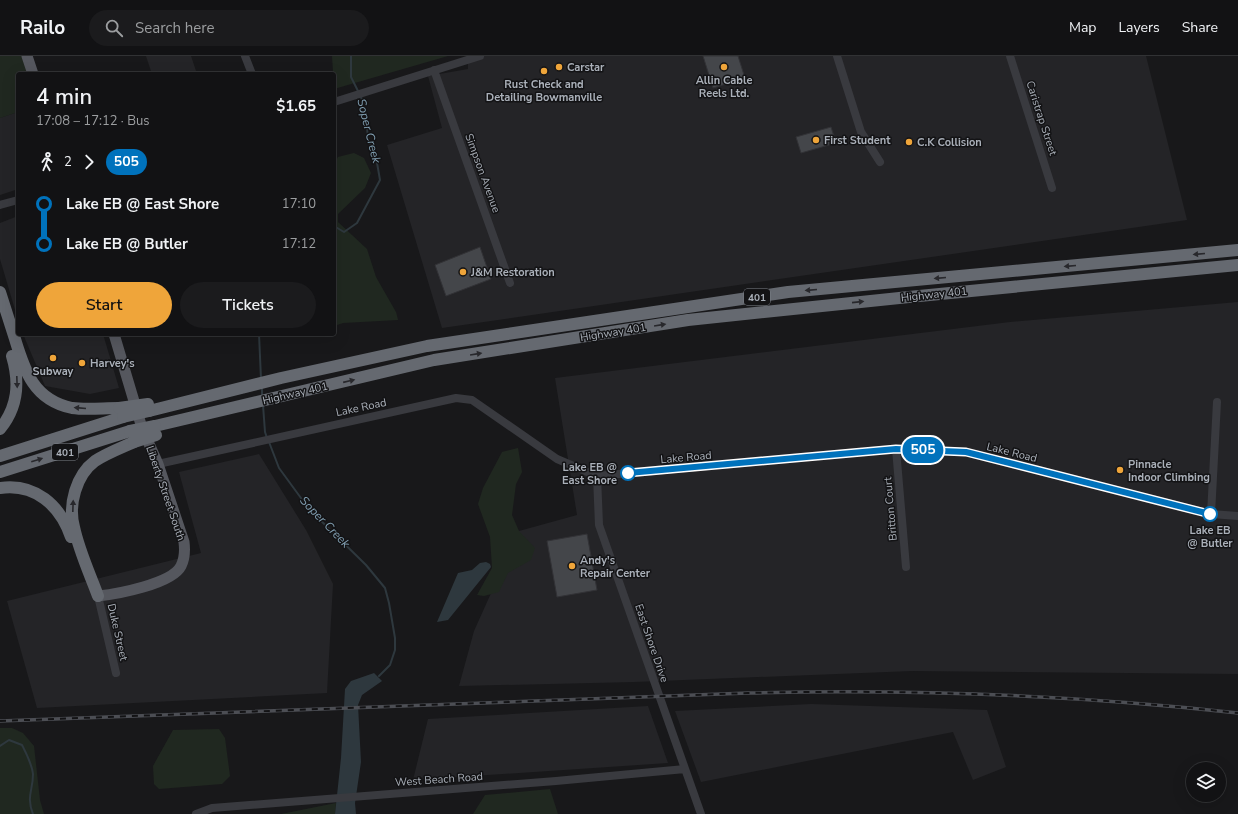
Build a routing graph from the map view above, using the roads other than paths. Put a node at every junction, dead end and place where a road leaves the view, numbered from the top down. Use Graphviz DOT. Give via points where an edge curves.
graph roads {
  1 [pos="27,56"];
  2 [pos="245,56"];
  3 [pos="480,56"];
  4 [pos="837,56"];
  5 [pos="1010,56"];
  6 [pos="434,70"];
  7 [pos="32,72"];
  8 [pos="251,72"];
  9 [pos="336,101"];
  10 [pos="880,162"];
  11 [pos="1052,188"];
  12 [pos="16,201"];
  13 [pos="0,205"];
  14 [pos="1238,250"];
  15 [pos="1238,265"];
  16 [pos="510,283"];
  17 [pos="0,292"];
  18 [pos="0,317"];
  19 [pos="115,336"];
  20 [pos="1217,402"];
  21 [pos="121,412"];
  22 [pos="0,429"];
  23 [pos="132,437"];
  24 [pos="896,449"];
  25 [pos="0,456"];
  26 [pos="158,464"];
  27 [pos="0,472"];
  28 [pos="597,476"];
  29 [pos="0,488"];
  30 [pos="1211,514"];
  31 [pos="1238,516"];
  32 [pos="906,567"];
  33 [pos="98,596"];
  34 [pos="116,673"];
  35 [pos="684,769"];
  36 [pos="196,814"];
  37 [pos="701,814"];
  1 -- 7 [label="main road"];
  2 -- 8 [label="street"];
  3 -- 6 [label="street"];
  4 -- 10 [label="street" via="861,132"];
  5 -- 11 [label="street, Caristrap Street"];
  6 -- 9 [label="street"];
  6 -- 16 [label="street, Simpson Avenue"];
  12 -- 13 [label="street"];
  14 -- 21 [label="highway, Highway 401 / 401, one-way, bridge" via="788,292 427,346 252,385 231,386 148,408"];
  23 -- 15 [label="highway, Highway 401 / 401, one-way, bridge" via="241,405 434,360 688,320"];
  21 -- 17 [label="highway, one-way" via="71,407 53,401 38,390 23,366"];
  18 -- 22 [label="highway, one-way" via="15,366 17,386 14,405"];
  19 -- 26 [label="main road, Liberty Street South" via="142,428"];
  20 -- 30 [label="street"];
  21 -- 25 [label="highway, 401"];
  27 -- 23 [label="highway, 401, one-way"];
  33 -- 23 [label="highway, one-way" via="73,526 73,501 76,488 94,462"];
  24 -- 28 [label="street, Lake Road"];
  24 -- 30 [label="street, Lake Road" via="966,452"];
  24 -- 32 [label="street, Britton Court"];
  26 -- 28 [label="street, Lake Road" via="456,398 472,400 557,459"];
  26 -- 33 [label="main road, Liberty Street South" via="184,542 181,567 170,576 145,586"];
  28 -- 35 [label="street, East Shore Drive" via="599,525"];
  29 -- 33 [label="highway" via="25,489 41,495 55,507 68,529 87,587"];
  30 -- 31 [label="street, Lake Road"];
  33 -- 34 [label="street, Duke Street"];
  35 -- 36 [label="street, West Beach Road" via="212,808"];
  35 -- 37 [label="street, East Shore Drive"];
}
